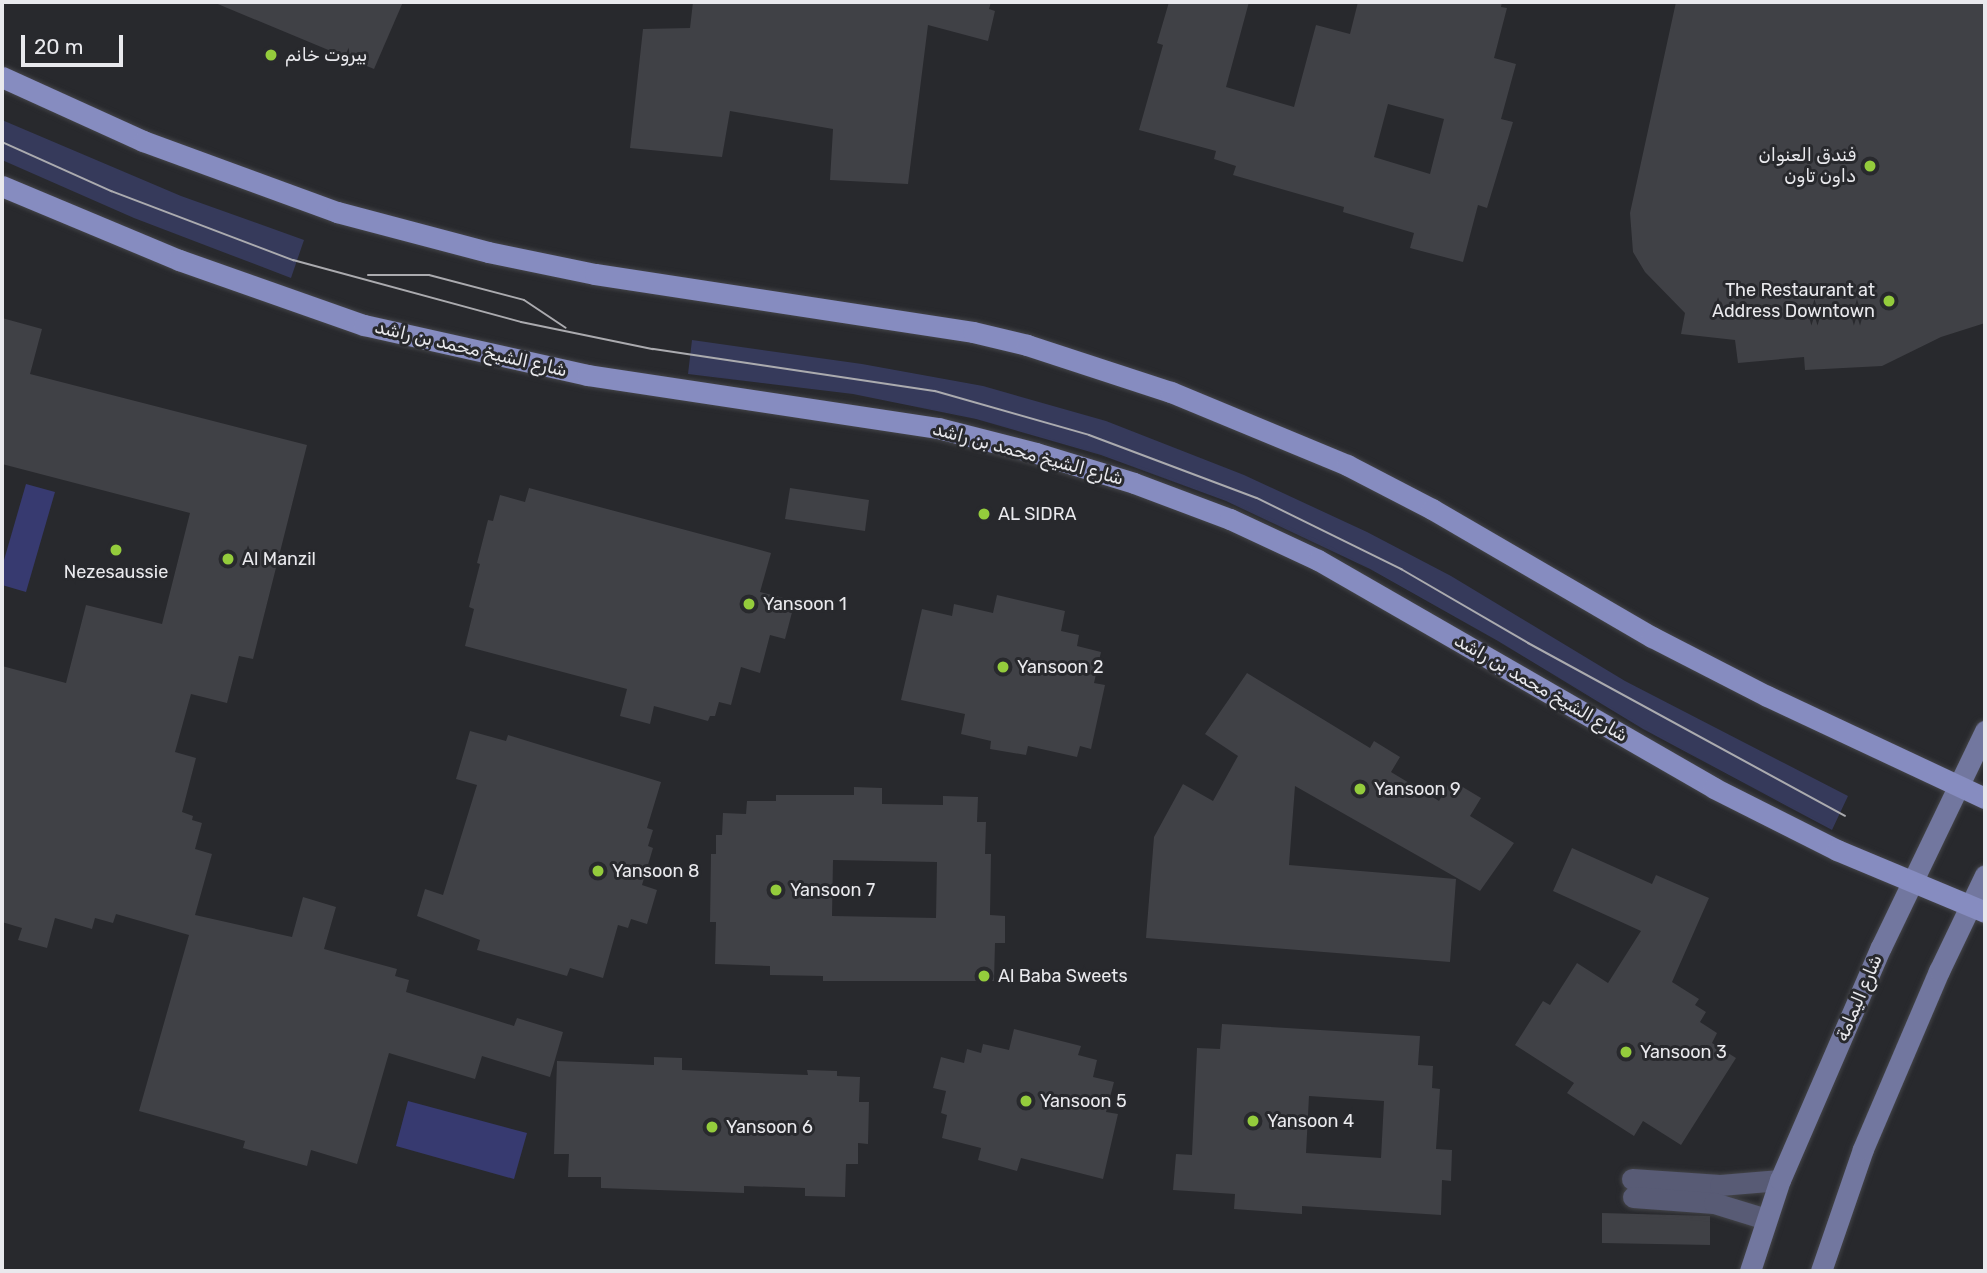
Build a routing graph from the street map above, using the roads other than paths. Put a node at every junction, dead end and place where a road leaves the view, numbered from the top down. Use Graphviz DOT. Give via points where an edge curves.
graph roads {
  1 [pos="2,77"];
  2 [pos="2,186"];
  3 [pos="1985,731"];
  4 [pos="1959,787"];
  5 [pos="1985,798"];
  6 [pos="1985,875"];
  7 [pos="1913,883"];
  8 [pos="1977,909"];
  9 [pos="1780,1180"];
  10 [pos="1766,1219"];
  11 [pos="1750,1271"];
  12 [pos="1821,1271"];
  1 -- 4 [label="main road" via="142,141 337,212 488,253 595,274 973,332 1171,392 1359,472 1432,509 1652,637"];
  2 -- 7 [label="main road, شارع الشيخ محمد بن راشد" via="179,260 364,325 587,375 938,428 1134,483 1230,519 1318,560 1714,788"];
  3 -- 4 [label="street, شارع اليمامة"];
  4 -- 5 [label="main road"];
  4 -- 7 [label="street, شارع اليمامة"];
  6 -- 8 [label="street"];
  7 -- 8 [label="main road, شارع الشيخ محمد بن راشد"];
  7 -- 9 [label="street, شارع اليمامة"];
  8 -- 12 [label="street" via="1863,1149"];
  9 -- 10 [label="street, شارع اليمامة"];
  9 -- 10 [label="street" via="1632,1188 1714,1203"];
  10 -- 11 [label="street, شارع اليمامة"];
}
